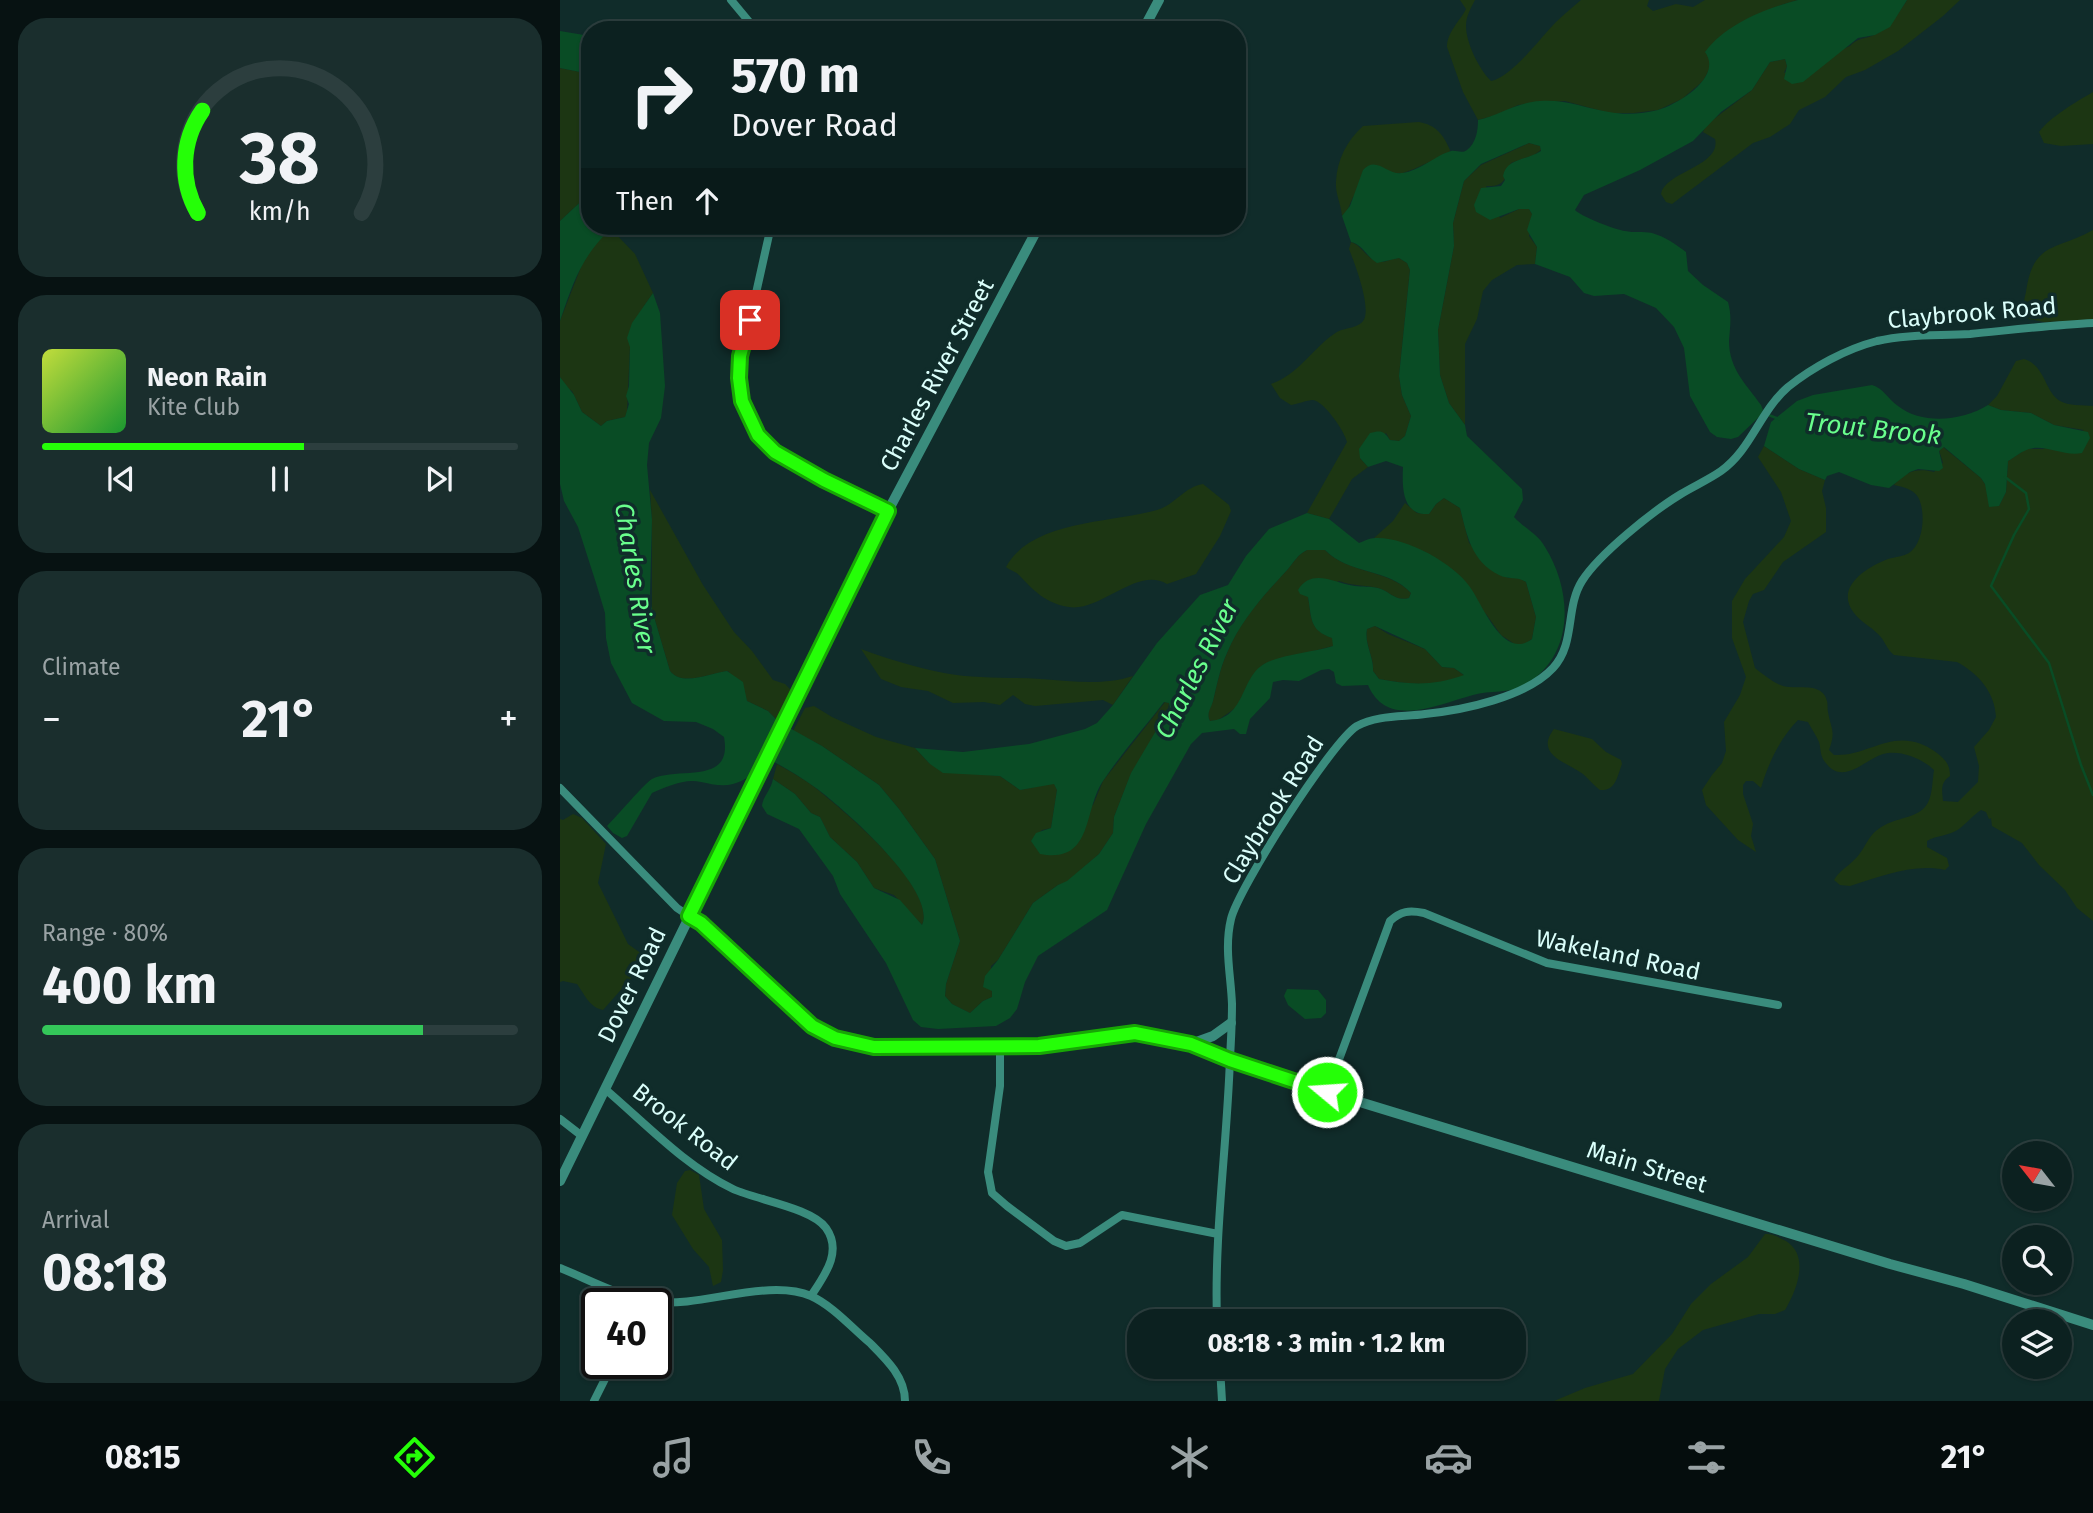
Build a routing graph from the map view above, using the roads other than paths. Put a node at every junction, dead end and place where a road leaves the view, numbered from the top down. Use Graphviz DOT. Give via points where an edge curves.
graph roads {
  1 [pos="731,0"];
  2 [pos="1159,0"];
  3 [pos="748,21"];
  4 [pos="1148,21"];
  5 [pos="769,235"];
  6 [pos="1034,235"];
  7 [pos="2093,323"];
  8 [pos="888,511"];
  9 [pos="780,732"];
  10 [pos="560,788"];
  11 [pos="689,916"];
  12 [pos="1779,1004"];
  13 [pos="1231,1023"];
  14 [pos="1191,1044"];
  15 [pos="1000,1045"];
  16 [pos="1230,1060"];
  17 [pos="605,1089"];
  18 [pos="1327,1092"];
  19 [pos="560,1119"];
  20 [pos="582,1136"];
  21 [pos="560,1181"];
  22 [pos="1218,1234"];
  23 [pos="560,1268"];
  24 [pos="612,1288"];
  25 [pos="811,1296"];
  26 [pos="672,1302"];
  27 [pos="1217,1309"];
  28 [pos="2093,1325"];
  29 [pos="605,1379"];
  30 [pos="1221,1379"];
  31 [pos="594,1401"];
  32 [pos="905,1401"];
  33 [pos="1222,1401"];
  1 -- 3 [label="street"];
  2 -- 4 [label="street"];
  5 -- 8 [label="street" via="740,356 742,401 758,435 775,452"];
  6 -- 8 [label="street, Charles River Street"];
  7 -- 13 [label="street, Claybrook Road" via="1876,341 1839,356 1787,388 1765,412 1738,456 1721,471 1647,517 1602,558 1582,581 1564,653 1537,682 1488,701 1378,719 1344,736 1318,770 1231,916 1227,950"];
  8 -- 9 [label="street, Charles River Street"];
  9 -- 11 [label="street, Dover Road"];
  10 -- 11 [label="street"];
  11 -- 15 [label="street, Main Street" via="808,1023 835,1038 874,1047"];
  11 -- 17 [label="street, Dover Road"];
  12 -- 18 [label="street, Wakeland Road" via="1547,963 1409,911 1390,921"];
  13 -- 14 [label="street"];
  13 -- 16 [label="street, Claybrook Road"];
  14 -- 15 [label="street, Main Street" via="1135,1033 1039,1046"];
  14 -- 16 [label="street, Main Street"];
  15 -- 22 [label="street" via="1000,1086 988,1172 990,1188 999,1200 1066,1246 1080,1243 1122,1215"];
  16 -- 18 [label="street, Main Street"];
  16 -- 22 [label="street, Claybrook Road"];
  17 -- 20 [label="street, Dover Road"];
  17 -- 25 [label="street, Brook Road" via="708,1175 732,1189 821,1222 833,1242 832,1256"];
  18 -- 28 [label="street, Main Street"];
  19 -- 20 [label="street"];
  20 -- 21 [label="street, Dover Road"];
  22 -- 27 [label="street, Claybrook Road"];
  23 -- 24 [label="street"];
  25 -- 26 [label="street" via="766,1292"];
  25 -- 32 [label="street" via="884,1357 900,1379"];
  29 -- 31 [label="street"];
  30 -- 33 [label="street"];
}
